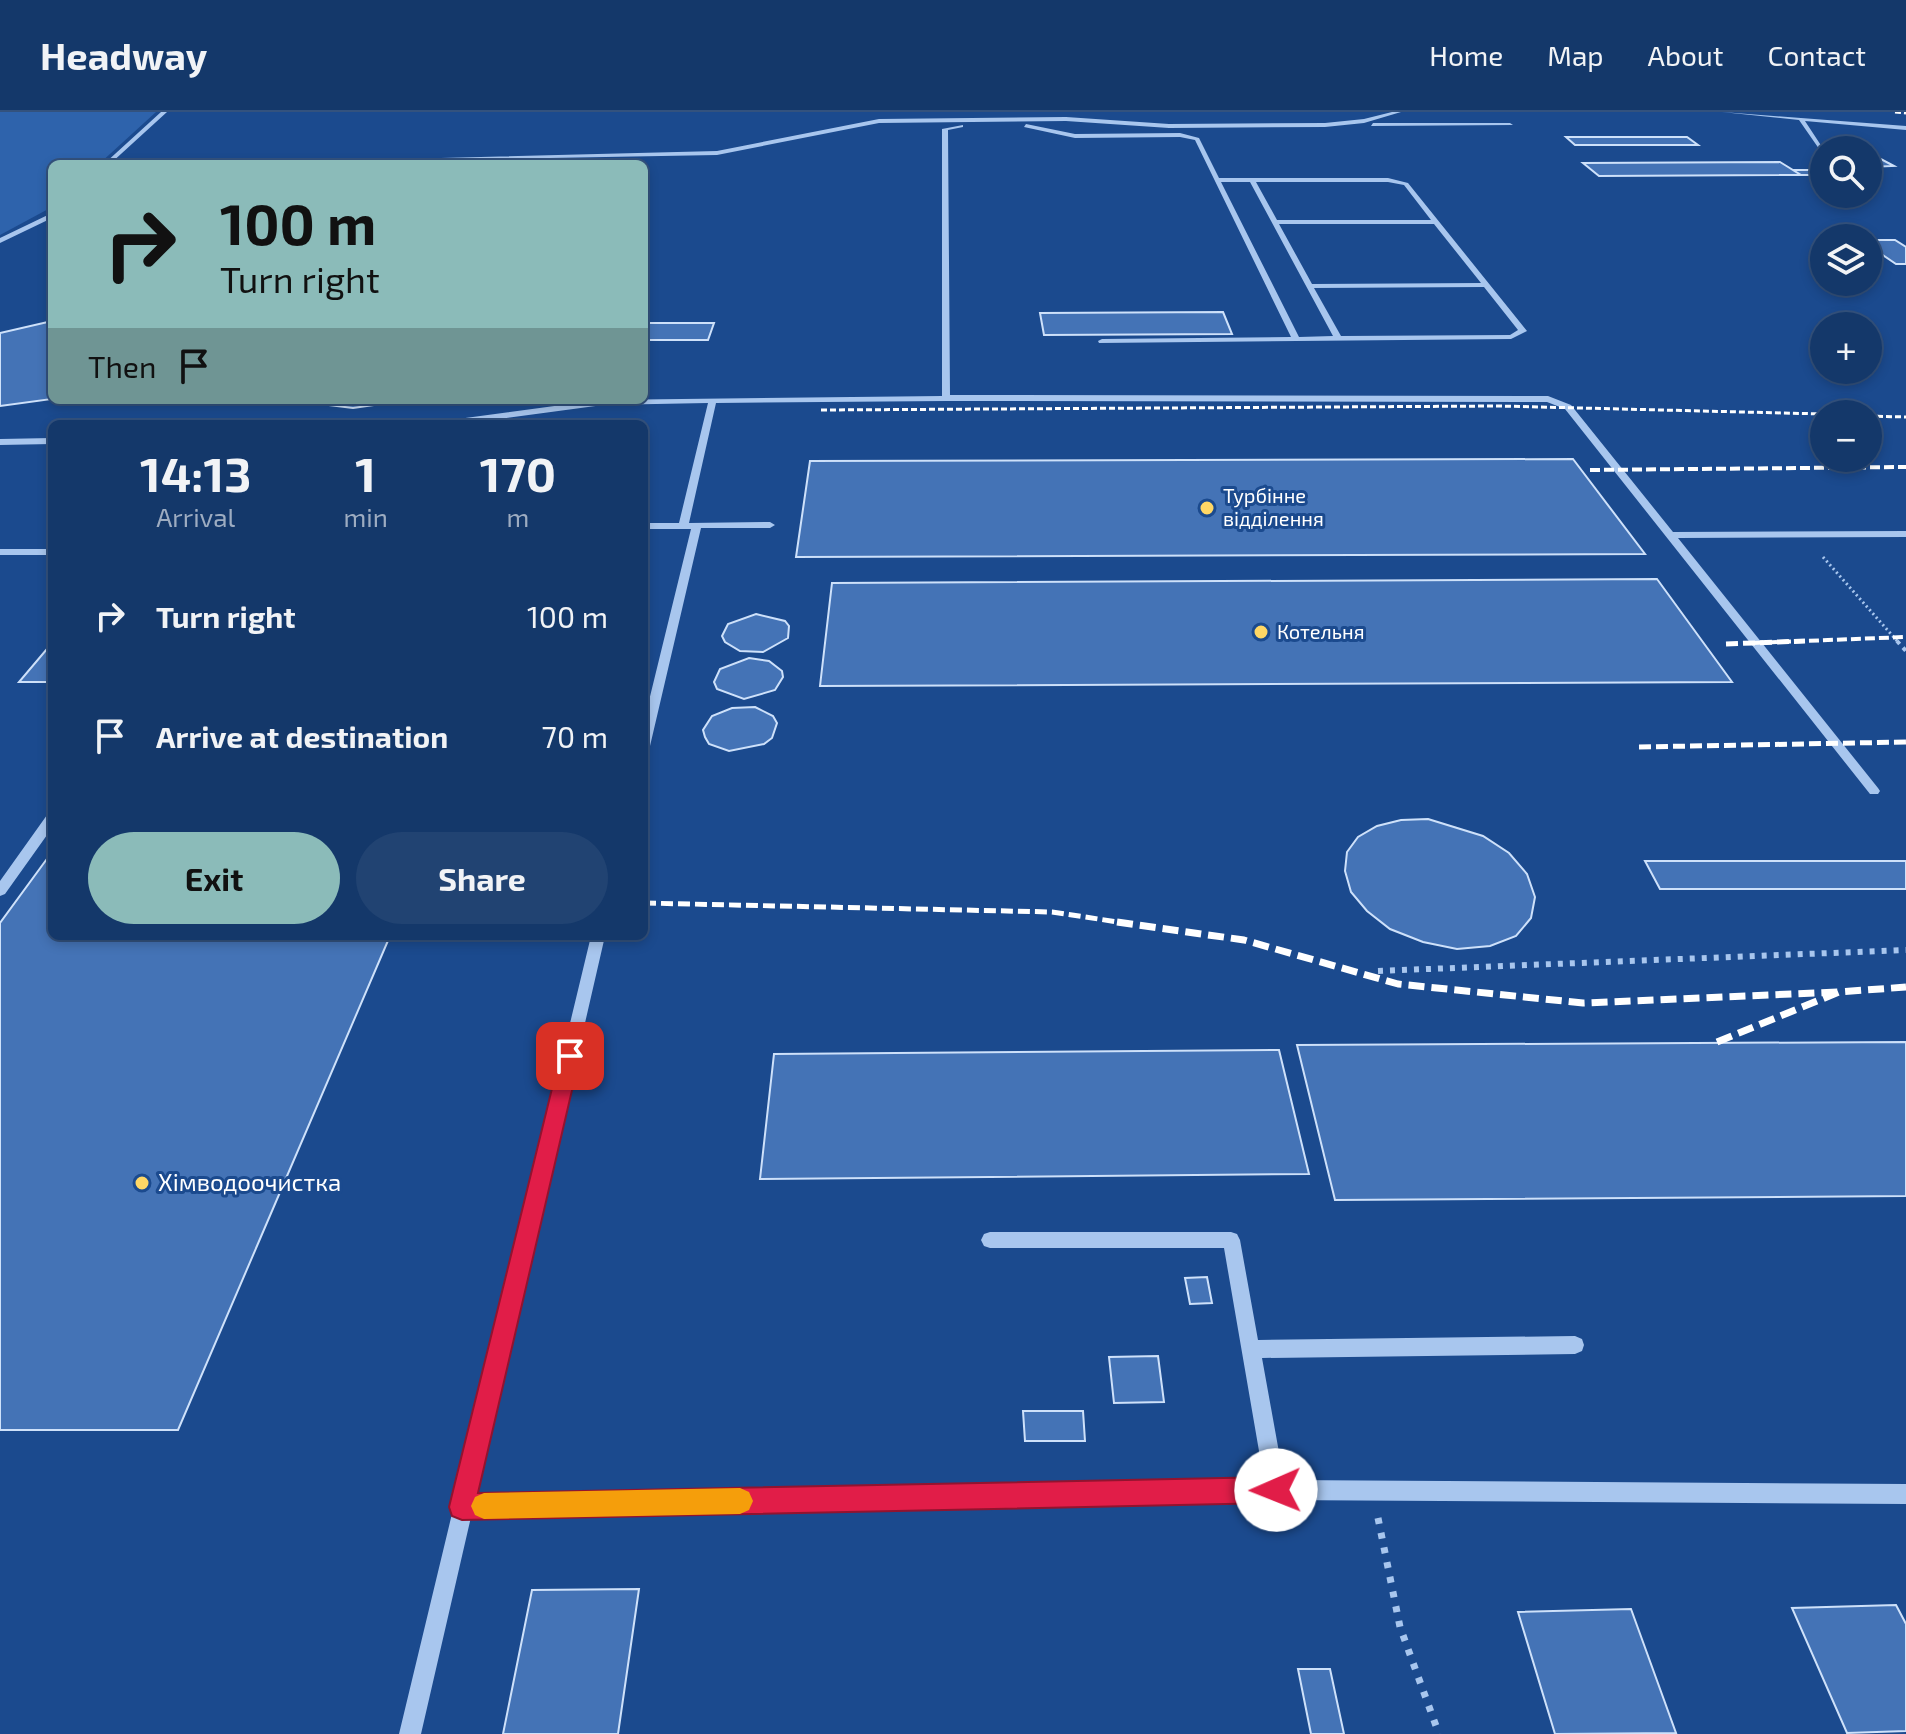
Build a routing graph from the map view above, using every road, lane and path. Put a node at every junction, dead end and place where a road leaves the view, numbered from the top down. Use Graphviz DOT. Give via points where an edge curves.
graph roads {
  1 [pos="164,112"];
  2 [pos="1398,112"];
  3 [pos="1725,112"];
  4 [pos="1801,119"];
  5 [pos="1325,125"];
  6 [pos="1510,125"];
  7 [pos="1906,128"];
  8 [pos="1812,136"];
  9 [pos="111,160"];
  10 [pos="392,160"];
  11 [pos="1217,180"];
  12 [pos="1252,180"];
  13 [pos="48,217"];
  14 [pos="1275,222"];
  15 [pos="1438,222"];
  16 [pos="0,241"];
  17 [pos="1488,285"];
  18 [pos="1309,286"];
  19 [pos="1338,338"];
  20 [pos="1296,339"];
  21 [pos="1102,341"];
  22 [pos="946,398"];
  23 [pos="713,400"];
  24 [pos="648,401"];
  25 [pos="588,404"];
  26 [pos="472,420"];
  27 [pos="48,441"];
  28 [pos="0,442"];
  29 [pos="770,525"];
  30 [pos="648,526"];
  31 [pos="683,526"];
  32 [pos="697,526"];
  33 [pos="1906,534"];
  34 [pos="1670,535"];
  35 [pos="1803,535"];
  36 [pos="0,552"];
  37 [pos="48,552"];
  38 [pos="1906,651"];
  39 [pos="648,729"];
  40 [pos="1874,791"];
  41 [pos="48,824"];
  42 [pos="0,891"];
  43 [pos="597,940"];
  44 [pos="1906,950"];
  45 [pos="1378,971"];
  46 [pos="990,1240"];
  47 [pos="1575,1345"];
  48 [pos="1250,1349"];
  49 [pos="1276,1490"];
  50 [pos="1372,1490"];
  51 [pos="1906,1494"];
  52 [pos="462,1507"];
  53 [pos="410,1734"];
  54 [pos="1439,1734"];
  1 -- 9 [label="street"];
  2 -- 5 [label="street"];
  3 -- 4 [label="street"];
  4 -- 7 [label="street"];
  4 -- 8 [label="street"];
  5 -- 6 [label="street"];
  5 -- 10 [label="street" via="879,121 717,153"];
  11 -- 12 [label="street"];
  11 -- 20 [label="street"];
  11 -- 22 [label="street" via="1197,139 1189,136 1075,136 1027,126 945,129"];
  12 -- 14 [label="street"];
  12 -- 15 [label="street" via="1400,181"];
  13 -- 16 [label="street"];
  14 -- 15 [label="street"];
  14 -- 18 [label="street"];
  15 -- 17 [label="street"];
  17 -- 18 [label="street"];
  17 -- 19 [label="street" via="1523,331 1511,337"];
  18 -- 19 [label="street"];
  19 -- 20 [label="street"];
  20 -- 21 [label="street"];
  22 -- 23 [label="street"];
  22 -- 34 [label="street" via="1548,399 1568,407"];
  23 -- 24 [label="street"];
  23 -- 31 [label="street"];
  25 -- 26 [label="street"];
  27 -- 28 [label="street"];
  29 -- 32 [label="street"];
  30 -- 31 [label="street"];
  31 -- 32 [label="street"];
  32 -- 39 [label="street"];
  33 -- 35 [label="street"];
  34 -- 35 [label="street"];
  34 -- 40 [label="street"];
  35 -- 38 [label="path"];
  36 -- 37 [label="street"];
  41 -- 42 [label="street"];
  43 -- 52 [label="street"];
  44 -- 45 [label="path"];
  46 -- 48 [label="street" via="1231,1240"];
  47 -- 48 [label="street"];
  48 -- 49 [label="street"];
  49 -- 50 [label="street"];
  49 -- 52 [label="street"];
  50 -- 51 [label="street"];
  50 -- 54 [label="path" via="1400,1627"];
  52 -- 53 [label="street"];
}
